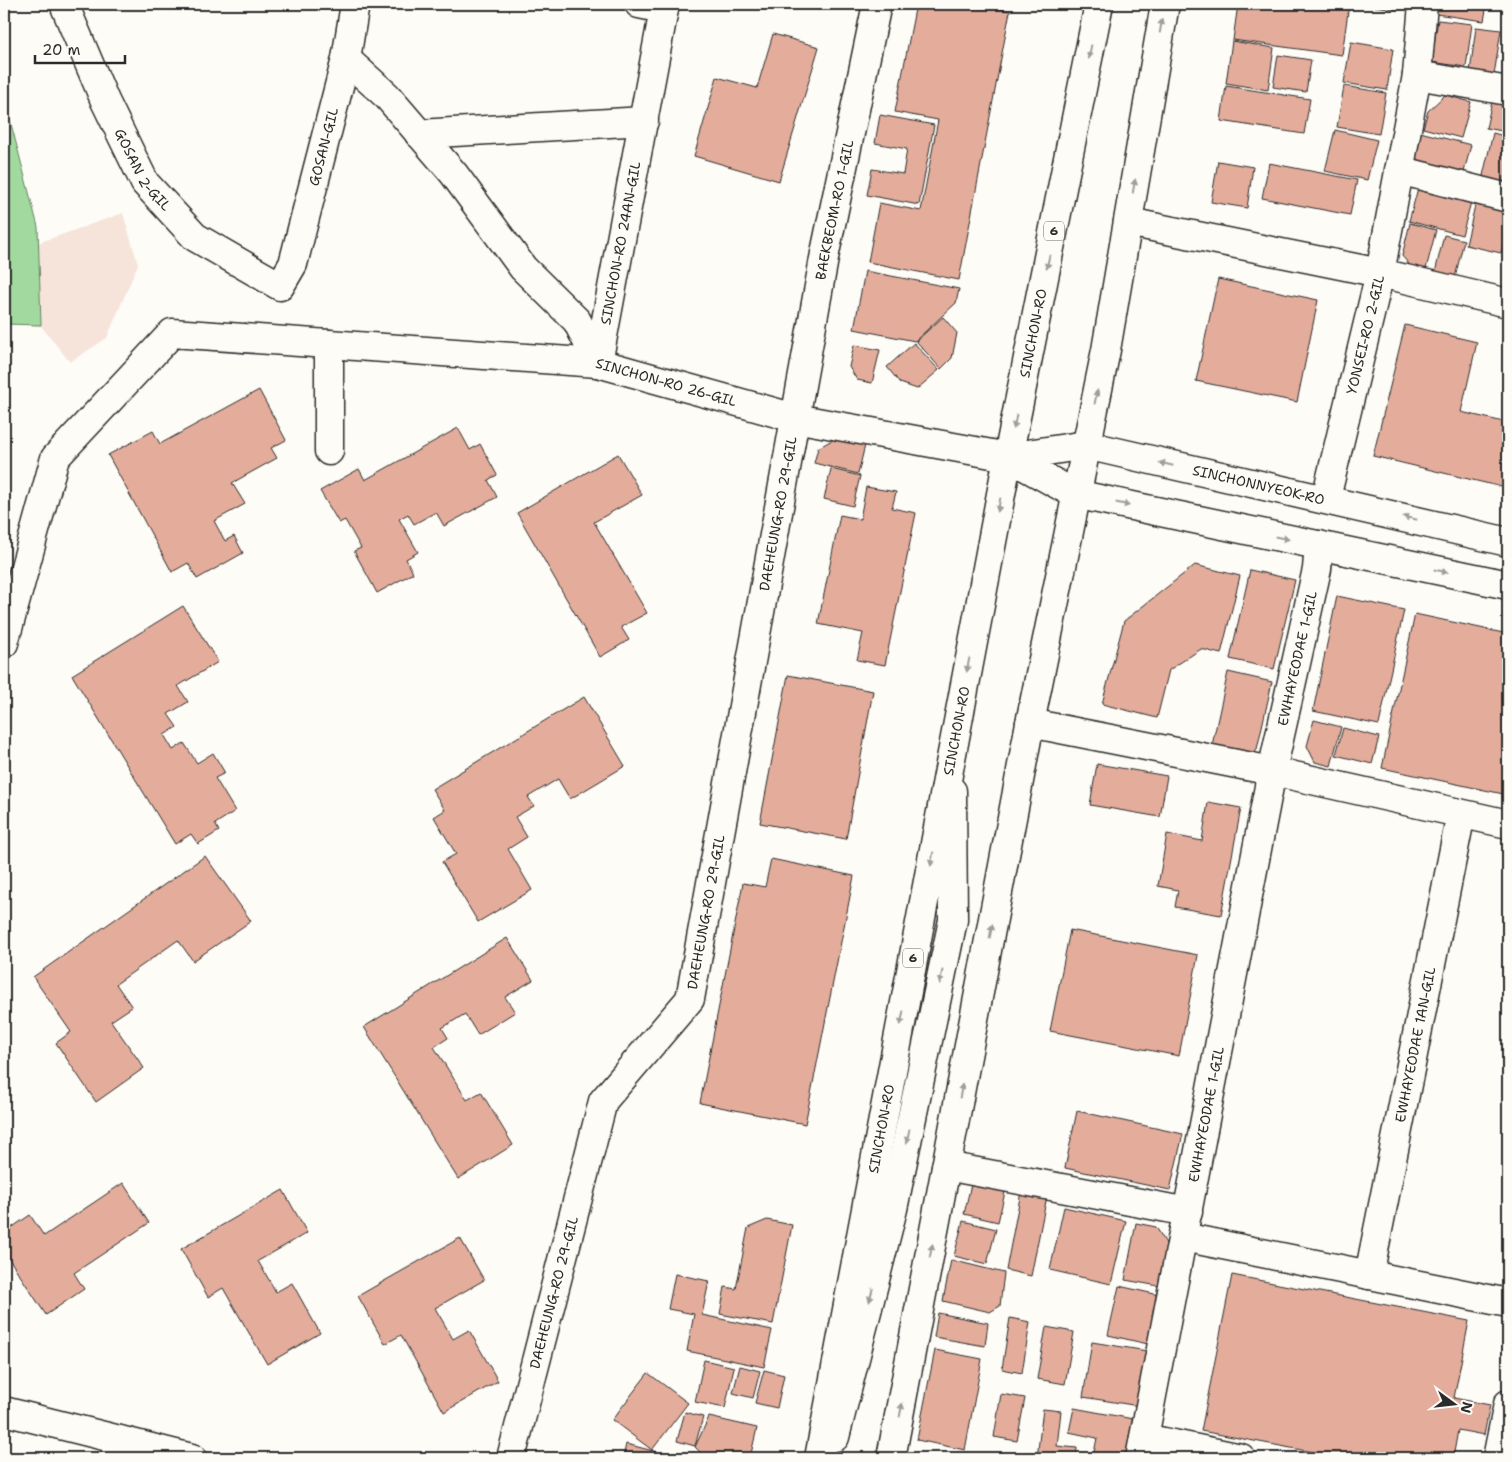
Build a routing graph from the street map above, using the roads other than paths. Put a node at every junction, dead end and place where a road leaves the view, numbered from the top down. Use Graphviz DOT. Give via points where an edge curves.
graph roads {
  1 [pos="64,4"];
  2 [pos="356,4"];
  3 [pos="877,4"];
  4 [pos="1099,4"];
  5 [pos="1164,4"];
  6 [pos="1423,4"];
  7 [pos="656,5"];
  8 [pos="346,59"];
  9 [pos="1417,75"];
  10 [pos="1508,91"];
  11 [pos="644,121"];
  12 [pos="419,134"];
  13 [pos="1399,170"];
  14 [pos="1508,198"];
  15 [pos="1128,222"];
  16 [pos="1380,272"];
  17 [pos="280,286"];
  18 [pos="1508,302"];
  19 [pos="329,344"];
  20 [pos="598,363"];
  21 [pos="795,418"];
  22 [pos="1086,445"];
  23 [pos="329,451"];
  24 [pos="1008,457"];
  25 [pos="1076,494"];
  26 [pos="1326,498"];
  27 [pos="1508,542"];
  28 [pos="1319,546"];
  29 [pos="1508,585"];
  30 [pos="4,642"];
  31 [pos="1030,723"];
  32 [pos="951,755"];
  33 [pos="1272,772"];
  34 [pos="1461,814"];
  35 [pos="1508,824"];
  36 [pos="946,1166"];
  37 [pos="1185,1225"];
  38 [pos="1369,1275"];
  39 [pos="1508,1303"];
  40 [pos="1508,1404"];
  41 [pos="4,1411"];
  42 [pos="1142,1448"];
  43 [pos="117,1449"];
  44 [pos="192,1458"];
  45 [pos="511,1458"];
  46 [pos="819,1458"];
  47 [pos="829,1458"];
  48 [pos="892,1458"];
  49 [pos="1241,1458"];
  50 [pos="1497,1458"];
  1 -- 17 [label="street, GOSAN 2-GIL" via="105,101 145,183 195,237"];
  2 -- 8 [label="street, GOSAN-GIL"];
  3 -- 21 [label="street, BAEKBEOM-RO 1-GIL" via="825,253"];
  4 -- 24 [label="street, SINCHON-RO / 6, one-way"];
  15 -- 5 [label="street, one-way"];
  6 -- 9 [label="street, YONSEI-RO 2-GIL"];
  7 -- 11 [label="street, SINCHON-RO 24AN-GIL"];
  8 -- 12 [label="street, SINCHON-RO 26-GIL" via="387,96"];
  8 -- 17 [label="street, GOSAN-GIL" via="293,264"];
  9 -- 10 [label="street"];
  9 -- 13 [label="street, YONSEI-RO 2-GIL"];
  11 -- 12 [label="street"];
  11 -- 20 [label="street, SINCHON-RO 24AN-GIL"];
  12 -- 20 [label="street, SINCHON-RO 26-GIL" via="454,174 523,268 577,321"];
  13 -- 14 [label="street"];
  13 -- 16 [label="street, YONSEI-RO 2-GIL"];
  15 -- 16 [label="street"];
  22 -- 15 [label="street, one-way"];
  16 -- 18 [label="street"];
  16 -- 26 [label="street, YONSEI-RO 2-GIL"];
  19 -- 20 [label="street"];
  19 -- 23 [label="street"];
  19 -- 30 [label="street" via="172,333 54,458"];
  20 -- 21 [label="street, SINCHON-RO 26-GIL"];
  21 -- 24 [label="street, SINCHON-RO 26-GIL"];
  21 -- 45 [label="street, DAEHEUNG-RO 29-GIL" via="690,999 603,1101"];
  22 -- 24 [label="street, SINCHONNYEOK-RO"];
  22 -- 25 [label="street"];
  26 -- 22 [label="street, SINCHONNYEOK-RO, one-way"];
  24 -- 25 [label="street"];
  24 -- 32 [label="street, SINCHON-RO / 6, one-way"];
  25 -- 28 [label="street, one-way"];
  25 -- 31 [label="street"];
  27 -- 26 [label="street, SINCHONNYEOK-RO, one-way"];
  28 -- 29 [label="street, one-way"];
  28 -- 33 [label="street, EWHAYEODAE 1-GIL" via="1317,569"];
  31 -- 33 [label="street"];
  36 -- 31 [label="street, one-way"];
  32 -- 46 [label="street, SINCHON-RO / 6, one-way"];
  32 -- 47 [label="street, one-way" via="953,920 893,1208"];
  33 -- 34 [label="street"];
  33 -- 37 [label="street, EWHAYEODAE 1-GIL"];
  34 -- 35 [label="street"];
  34 -- 38 [label="street, EWHAYEODAE 1AN-GIL"];
  36 -- 37 [label="street"];
  48 -- 36 [label="street, one-way"];
  37 -- 38 [label="street"];
  37 -- 42 [label="street, EWHAYEODAE 1-GIL"];
  38 -- 39 [label="street"];
  40 -- 50 [label="street"];
  41 -- 43 [label="street"];
  42 -- 49 [label="street"];
  43 -- 44 [label="street"];
}
